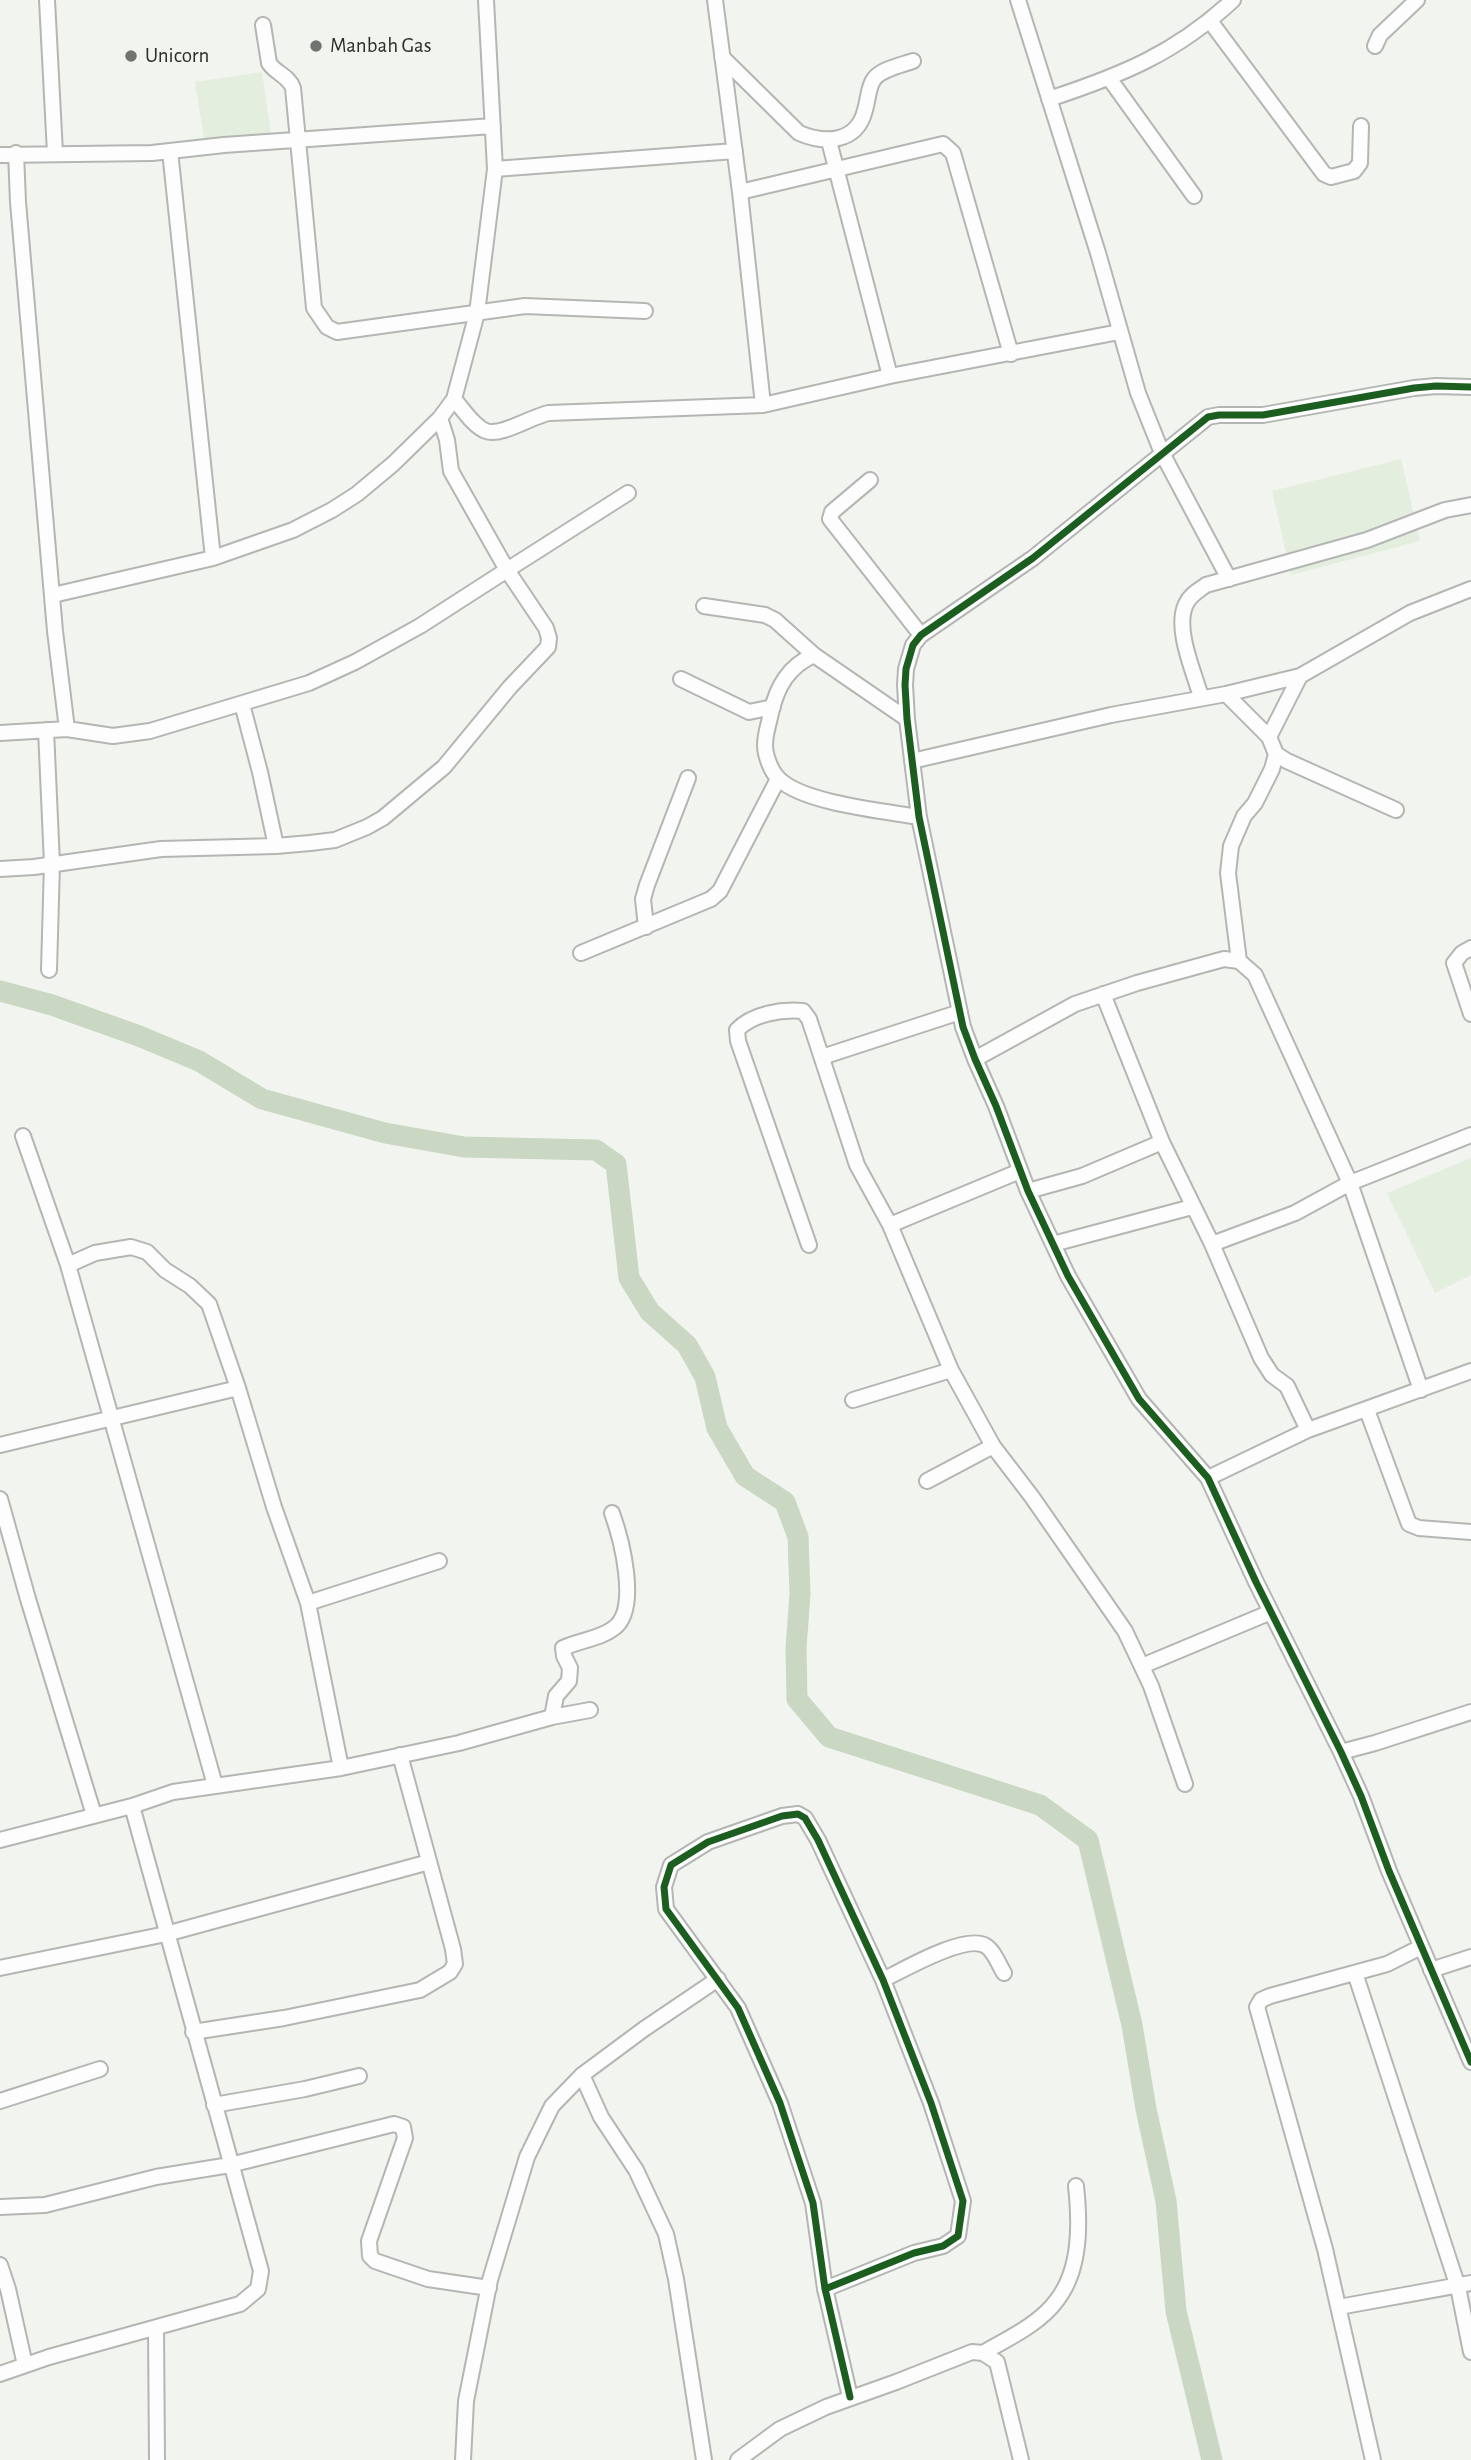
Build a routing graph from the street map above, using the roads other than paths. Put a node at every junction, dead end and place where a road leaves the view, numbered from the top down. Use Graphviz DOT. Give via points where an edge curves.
graph roads {
  1 [pos="47,0"];
  2 [pos="486,0"];
  3 [pos="715,0"];
  4 [pos="1018,0"];
  5 [pos="1233,0"];
  6 [pos="1417,0"];
  7 [pos="1210,21"];
  8 [pos="263,25"];
  9 [pos="1375,46"];
  10 [pos="722,57"];
  11 [pos="913,61"];
  12 [pos="1109,78"];
  13 [pos="1049,99"];
  14 [pos="493,126"];
  15 [pos="1361,126"];
  16 [pos="298,139"];
  17 [pos="829,141"];
  18 [pos="170,151"];
  19 [pos="735,151"];
  20 [pos="16,153"];
  21 [pos="55,153"];
  22 [pos="0,155"];
  23 [pos="495,169"];
  24 [pos="835,170"];
  25 [pos="740,192"];
  26 [pos="1194,196"];
  27 [pos="645,311"];
  28 [pos="477,313"];
  29 [pos="1119,332"];
  30 [pos="1011,355"];
  31 [pos="890,376"];
  32 [pos="1471,387"];
  33 [pos="454,399"];
  34 [pos="763,405"];
  35 [pos="440,418"];
  36 [pos="1162,453"];
  37 [pos="870,480"];
  38 [pos="628,493"];
  39 [pos="1471,505"];
  40 [pos="213,558"];
  41 [pos="506,570"];
  42 [pos="1229,579"];
  43 [pos="1471,589"];
  44 [pos="53,595"];
  45 [pos="704,606"];
  46 [pos="921,635"];
  47 [pos="814,654"];
  48 [pos="1300,676"];
  49 [pos="681,679"];
  50 [pos="1226,694"];
  51 [pos="1201,697"];
  52 [pos="242,704"];
  53 [pos="773,707"];
  54 [pos="907,719"];
  55 [pos="67,729"];
  56 [pos="46,730"];
  57 [pos="0,733"];
  58 [pos="1269,737"];
  59 [pos="1276,754"];
  60 [pos="912,761"];
  61 [pos="688,778"];
  62 [pos="778,779"];
  63 [pos="1396,810"];
  64 [pos="919,817"];
  65 [pos="276,846"];
  66 [pos="52,864"];
  67 [pos="0,869"];
  68 [pos="646,927"];
  69 [pos="1471,948"];
  70 [pos="581,953"];
  71 [pos="1239,961"];
  72 [pos="49,970"];
  73 [pos="1103,994"];
  74 [pos="960,1012"];
  75 [pos="1471,1014"];
  76 [pos="822,1057"];
  77 [pos="975,1059"];
  78 [pos="1471,1135"];
  79 [pos="23,1136"];
  80 [pos="1162,1142"];
  81 [pos="1020,1171"];
  82 [pos="1350,1183"];
  83 [pos="1028,1191"];
  84 [pos="1192,1207"];
  85 [pos="890,1225"];
  86 [pos="1053,1244"];
  87 [pos="1213,1244"];
  88 [pos="808,1245"];
  89 [pos="68,1265"];
  90 [pos="951,1370"];
  91 [pos="1471,1371"];
  92 [pos="238,1388"];
  93 [pos="1421,1390"];
  94 [pos="853,1400"];
  95 [pos="1367,1410"];
  96 [pos="111,1417"];
  97 [pos="1308,1430"];
  98 [pos="0,1445"];
  99 [pos="993,1446"];
  100 [pos="1208,1478"];
  101 [pos="927,1481"];
  102 [pos="0,1499"];
  103 [pos="612,1513"];
  104 [pos="1471,1532"];
  105 [pos="439,1561"];
  106 [pos="308,1603"];
  107 [pos="1271,1612"];
  108 [pos="1142,1666"];
  109 [pos="590,1710"];
  110 [pos="1471,1712"];
  111 [pos="552,1717"];
  112 [pos="1341,1752"];
  113 [pos="400,1755"];
  114 [pos="341,1768"];
  115 [pos="1185,1784"];
  116 [pos="215,1785"];
  117 [pos="132,1807"];
  118 [pos="94,1815"];
  119 [pos="0,1840"];
  120 [pos="429,1863"];
  121 [pos="166,1934"];
  122 [pos="1421,1947"];
  123 [pos="1471,1957"];
  124 [pos="0,1968"];
  125 [pos="1431,1970"];
  126 [pos="1004,1973"];
  127 [pos="1355,1973"];
  128 [pos="718,1979"];
  129 [pos="883,1980"];
  130 [pos="193,2032"];
  131 [pos="1471,2063"];
  132 [pos="100,2069"];
  133 [pos="582,2075"];
  134 [pos="359,2076"];
  135 [pos="0,2101"];
  136 [pos="214,2105"];
  137 [pos="230,2165"];
  138 [pos="1076,2186"];
  139 [pos="0,2207"];
  140 [pos="0,2265"];
  141 [pos="1464,2285"];
  142 [pos="489,2288"];
  143 [pos="825,2289"];
  144 [pos="1339,2307"];
  145 [pos="156,2328"];
  146 [pos="1471,2352"];
  147 [pos="983,2353"];
  148 [pos="25,2365"];
  149 [pos="0,2374"];
  150 [pos="850,2397"];
  151 [pos="157,2460"];
  152 [pos="463,2460"];
  153 [pos="704,2460"];
  154 [pos="738,2460"];
  155 [pos="1021,2460"];
  156 [pos="1373,2460"];
  1 -- 21 [label="street"];
  2 -- 14 [label="street"];
  3 -- 10 [label="street"];
  4 -- 13 [label="street"];
  5 -- 7 [label="street"];
  6 -- 9 [label="street" via="1380,35"];
  7 -- 12 [label="street" via="1181,42"];
  7 -- 15 [label="street" via="1324,174 1331,177 1354,171 1360,163"];
  8 -- 16 [label="street" via="269,63 293,88"];
  10 -- 17 [label="street" via="799,133"];
  10 -- 19 [label="street"];
  11 -- 17 [label="street" via="877,75 854,131"];
  12 -- 13 [label="street"];
  12 -- 26 [label="street"];
  13 -- 29 [label="street"];
  14 -- 16 [label="street"];
  14 -- 23 [label="street"];
  16 -- 18 [label="street"];
  16 -- 28 [label="street" via="314,308 327,327 337,332"];
  17 -- 24 [label="street"];
  18 -- 21 [label="street"];
  18 -- 40 [label="street"];
  19 -- 23 [label="street"];
  19 -- 25 [label="street"];
  20 -- 21 [label="street"];
  20 -- 22 [label="street"];
  20 -- 44 [label="street"];
  23 -- 28 [label="street"];
  24 -- 25 [label="street"];
  24 -- 30 [label="street" via="943,144 948,147"];
  24 -- 31 [label="street"];
  25 -- 34 [label="street"];
  27 -- 28 [label="street" via="525,306"];
  28 -- 33 [label="street"];
  29 -- 30 [label="street"];
  29 -- 36 [label="street"];
  30 -- 31 [label="street"];
  31 -- 34 [label="street"];
  32 -- 36 [label="street" via="1414,388 1263,415 1208,417"];
  33 -- 34 [label="street" via="479,427 496,432 550,413"];
  33 -- 35 [label="street"];
  35 -- 40 [label="street" via="393,464 332,510 293,530"];
  35 -- 41 [label="street" via="451,471"];
  36 -- 42 [label="street"];
  36 -- 46 [label="street" via="1033,558"];
  37 -- 46 [label="street" via="832,512 830,519"];
  38 -- 41 [label="street"];
  39 -- 42 [label="street" via="1445,509 1367,540"];
  40 -- 44 [label="street"];
  41 -- 52 [label="street" via="355,662 309,683"];
  41 -- 65 [label="street" via="546,628 548,647 444,768 383,818 335,839"];
  42 -- 51 [label="street" via="1206,585 1192,595 1183,613 1182,632"];
  43 -- 48 [label="street" via="1410,613"];
  44 -- 55 [label="street"];
  45 -- 47 [label="street" via="765,615"];
  46 -- 54 [label="street" via="906,669"];
  47 -- 53 [label="street" via="794,665"];
  47 -- 54 [label="street"];
  48 -- 50 [label="street"];
  48 -- 58 [label="street"];
  49 -- 53 [label="street" via="750,712"];
  50 -- 51 [label="street"];
  50 -- 58 [label="street"];
  51 -- 60 [label="street"];
  52 -- 55 [label="street" via="149,731 113,736"];
  52 -- 65 [label="street"];
  53 -- 62 [label="street" via="765,744"];
  54 -- 60 [label="street"];
  55 -- 56 [label="street"];
  56 -- 57 [label="street"];
  56 -- 66 [label="street"];
  58 -- 59 [label="street"];
  59 -- 63 [label="street"];
  59 -- 71 [label="street" via="1231,846 1228,873"];
  60 -- 64 [label="street"];
  61 -- 68 [label="street" via="643,899"];
  62 -- 64 [label="street" via="820,799"];
  62 -- 68 [label="street" via="720,891"];
  64 -- 74 [label="street"];
  65 -- 66 [label="street" via="161,849"];
  66 -- 67 [label="street"];
  66 -- 72 [label="street"];
  68 -- 70 [label="street"];
  69 -- 75 [label="street" via="1454,962"];
  71 -- 73 [label="street" via="1224,959"];
  71 -- 82 [label="street" via="1255,975"];
  73 -- 77 [label="street" via="1075,1004"];
  73 -- 80 [label="street"];
  74 -- 76 [label="street"];
  74 -- 77 [label="street"];
  76 -- 85 [label="street" via="857,1166"];
  76 -- 88 [label="street" via="803,1011 766,1015 737,1030"];
  77 -- 81 [label="street"];
  78 -- 82 [label="street"];
  79 -- 89 [label="street"];
  80 -- 83 [label="street" via="1082,1176"];
  80 -- 84 [label="street"];
  81 -- 83 [label="street"];
  81 -- 85 [label="street"];
  82 -- 87 [label="street" via="1295,1213"];
  82 -- 93 [label="street"];
  83 -- 86 [label="street"];
  84 -- 86 [label="street"];
  84 -- 87 [label="street"];
  85 -- 90 [label="street"];
  86 -- 100 [label="street" via="1139,1399"];
  87 -- 97 [label="street" via="1261,1358 1272,1375 1287,1386"];
  89 -- 92 [label="street" via="115,1248 147,1252 209,1304"];
  89 -- 96 [label="street"];
  90 -- 94 [label="street"];
  90 -- 99 [label="street"];
  91 -- 93 [label="street"];
  92 -- 96 [label="street"];
  92 -- 106 [label="street"];
  93 -- 95 [label="street"];
  95 -- 97 [label="street"];
  95 -- 104 [label="street" via="1409,1524"];
  96 -- 98 [label="street"];
  96 -- 116 [label="street"];
  97 -- 100 [label="street"];
  99 -- 101 [label="street"];
  99 -- 108 [label="street" via="1125,1630"];
  100 -- 107 [label="street"];
  102 -- 118 [label="street"];
  103 -- 111 [label="street" via="622,1541 624,1615 616,1628 564,1648 569,1681 556,1696"];
  105 -- 106 [label="street"];
  106 -- 114 [label="street"];
  107 -- 108 [label="street"];
  107 -- 112 [label="street"];
  108 -- 115 [label="street"];
  109 -- 111 [label="street"];
  110 -- 112 [label="street"];
  111 -- 113 [label="street"];
  112 -- 122 [label="street"];
  113 -- 114 [label="street"];
  113 -- 120 [label="street"];
  114 -- 116 [label="street"];
  116 -- 117 [label="street" via="173,1792"];
  117 -- 118 [label="street"];
  117 -- 121 [label="street"];
  118 -- 119 [label="street"];
  120 -- 121 [label="street"];
  120 -- 130 [label="street" via="455,1964 439,1980 420,1990"];
  121 -- 124 [label="street"];
  121 -- 130 [label="street"];
  122 -- 125 [label="street"];
  122 -- 127 [label="street"];
  123 -- 125 [label="street"];
  125 -- 131 [label="street"];
  126 -- 129 [label="street" via="988,1947 977,1942 951,1948"];
  127 -- 141 [label="street"];
  127 -- 144 [label="street" via="1270,1996 1256,2007"];
  128 -- 129 [label="street" via="666,1909 664,1887 671,1865 708,1842 799,1814 818,1840"];
  128 -- 133 [label="street"];
  128 -- 143 [label="street" via="738,2008 780,2103 813,2203"];
  129 -- 143 [label="street" via="963,2202 962,2218 958,2236 943,2246"];
  130 -- 136 [label="street"];
  132 -- 135 [label="street"];
  133 -- 142 [label="street" via="552,2106 527,2157"];
  133 -- 153 [label="street" via="666,2234"];
  134 -- 136 [label="street"];
  136 -- 137 [label="street"];
  137 -- 139 [label="street" via="156,2177 45,2205"];
  137 -- 142 [label="street" via="400,2125 405,2138 369,2241 370,2256 428,2279"];
  137 -- 145 [label="street" via="261,2271 258,2289 240,2304"];
  138 -- 147 [label="street" via="1077,2248 1058,2300 1016,2334"];
  140 -- 148 [label="street"];
  141 -- 144 [label="street"];
  141 -- 146 [label="street"];
  142 -- 152 [label="street" via="466,2401"];
  143 -- 150 [label="street"];
  144 -- 156 [label="street"];
  145 -- 148 [label="street"];
  145 -- 151 [label="street"];
  147 -- 150 [label="street" via="961,2355"];
  147 -- 155 [label="street" via="997,2362"];
  148 -- 149 [label="street"];
  150 -- 154 [label="street" via="780,2429"];
}
